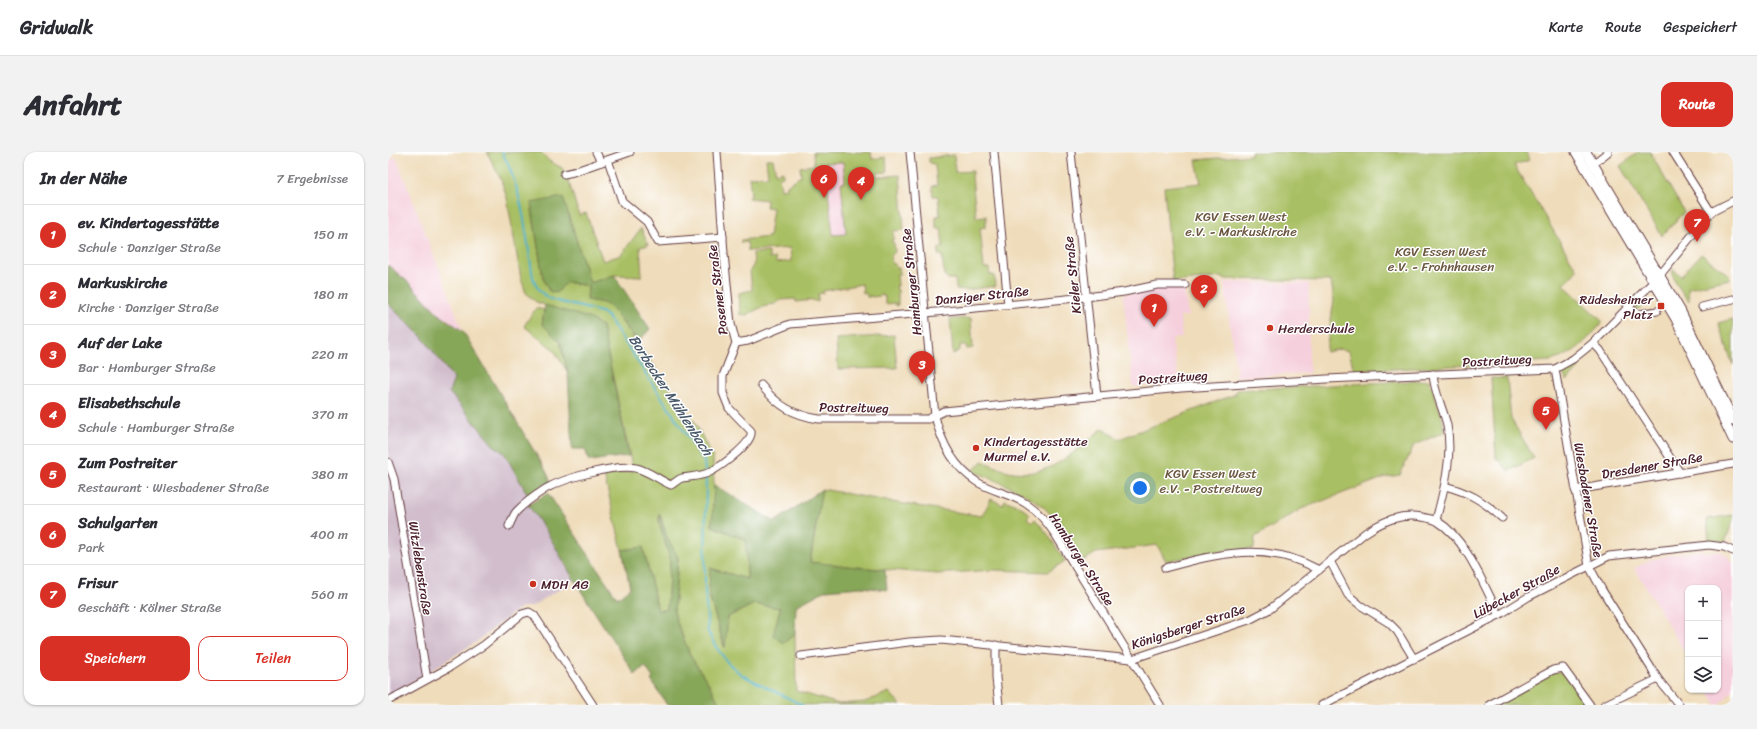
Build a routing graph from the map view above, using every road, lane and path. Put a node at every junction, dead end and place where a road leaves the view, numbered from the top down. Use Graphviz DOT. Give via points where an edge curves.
graph roads {
  1 [pos="596,152"];
  2 [pos="630,152"];
  3 [pos="717,152"];
  4 [pos="910,152"];
  5 [pos="994,152"];
  6 [pos="1071,152"];
  7 [pos="1576,152"];
  8 [pos="1586,152"];
  9 [pos="1608,152"];
  10 [pos="1673,152"];
  11 [pos="604,161"];
  12 [pos="1593,164"];
  13 [pos="564,174"];
  14 [pos="1733,201"];
  15 [pos="1711,212"];
  16 [pos="723,237"];
  17 [pos="1657,278"];
  18 [pos="1185,285"];
  19 [pos="1086,297"];
  20 [pos="1733,299"];
  21 [pos="1008,305"];
  22 [pos="1702,307"];
  23 [pos="1627,308"];
  24 [pos="1657,311"];
  25 [pos="926,313"];
  26 [pos="736,343"];
  27 [pos="1593,343"];
  28 [pos="1555,369"];
  29 [pos="1433,374"];
  30 [pos="761,385"];
  31 [pos="1097,396"];
  32 [pos="1731,414"];
  33 [pos="935,416"];
  34 [pos="1733,439"];
  35 [pos="388,462"];
  36 [pos="1733,464"];
  37 [pos="1680,473"];
  38 [pos="1445,486"];
  39 [pos="1575,490"];
  40 [pos="1502,518"];
  41 [pos="1436,520"];
  42 [pos="509,526"];
  43 [pos="1733,551"];
  44 [pos="1330,561"];
  45 [pos="1589,566"];
  46 [pos="1165,568"];
  47 [pos="1319,570"];
  48 [pos="1499,615"];
  49 [pos="996,644"];
  50 [pos="801,656"];
  51 [pos="1132,659"];
  52 [pos="1414,659"];
  53 [pos="427,679"];
  54 [pos="1658,679"];
  55 [pos="388,701"];
  56 [pos="593,705"];
  57 [pos="999,705"];
  58 [pos="1160,705"];
  59 [pos="1322,705"];
  60 [pos="1489,705"];
  61 [pos="1590,705"];
  62 [pos="1604,705"];
  63 [pos="1679,705"];
  1 -- 11 [label="street"];
  2 -- 11 [label="street"];
  3 -- 16 [label="street, Posener Straße"];
  4 -- 25 [label="street, Hamburger Straße"];
  5 -- 21 [label="street"];
  6 -- 19 [label="street, Kieler Straße"];
  7 -- 17 [label="main road"];
  8 -- 12 [label="main road"];
  9 -- 12 [label="street"];
  10 -- 15 [label="street"];
  11 -- 13 [label="street"];
  11 -- 16 [label="street" via="622,201 647,222 658,242"];
  12 -- 17 [label="main road"];
  14 -- 15 [label="street"];
  15 -- 17 [label="street"];
  16 -- 26 [label="street, Posener Straße" via="731,324"];
  17 -- 23 [label="street"];
  17 -- 32 [label="main road" via="1687,322"];
  17 -- 34 [label="main road"];
  18 -- 19 [label="street, Danziger Straße" via="1157,285"];
  19 -- 21 [label="street, Danziger Straße"];
  19 -- 31 [label="street, Kieler Straße"];
  20 -- 22 [label="street"];
  21 -- 25 [label="street, Danziger Straße"];
  23 -- 24 [label="street" via="1639,314"];
  23 -- 27 [label="street"];
  25 -- 26 [label="street, Danziger Straße" via="790,324 748,341"];
  25 -- 33 [label="street, Hamburger Straße"];
  26 -- 42 [label="street, Posener Straße" via="723,376 723,393 729,408 751,431 750,440 740,450 711,471 671,484 650,472 635,468 614,468 560,482 530,500 515,513"];
  27 -- 28 [label="street, Postreitweg"];
  27 -- 37 [label="street"];
  28 -- 29 [label="street, Postreitweg"];
  28 -- 39 [label="street, Wiesbadener Straße"];
  29 -- 31 [label="street, Postreitweg" via="1181,388"];
  29 -- 38 [label="street" via="1433,384 1445,417 1448,437"];
  30 -- 33 [label="street, Postreitweg" via="777,402 802,417 928,419"];
  31 -- 33 [label="street, Postreitweg" via="944,411"];
  33 -- 51 [label="street, Hamburger Straße" via="942,440 951,456 967,474 978,482 1024,503 1042,517"];
  35 -- 53 [label="street, Witzlebenstraße" via="394,479"];
  36 -- 37 [label="street, Dresdener Straße"];
  37 -- 39 [label="street, Dresdener Straße"];
  38 -- 40 [label="street" via="1466,492"];
  38 -- 41 [label="street"];
  39 -- 45 [label="street, Wiesbadener Straße"];
  41 -- 44 [label="street, Königsberger Straße" via="1414,515 1381,522"];
  41 -- 48 [label="street" via="1460,545"];
  43 -- 45 [label="street, Lübecker Straße" via="1709,545 1609,556"];
  44 -- 47 [label="street, Königsberger Straße"];
  44 -- 52 [label="street" via="1348,595 1397,631"];
  45 -- 48 [label="street, Lübecker Straße"];
  45 -- 54 [label="street, Wiesbadener Straße"];
  46 -- 47 [label="street" via="1204,557 1241,551 1286,556"];
  47 -- 51 [label="street, Königsberger Straße" via="1270,609 1249,620"];
  48 -- 52 [label="street, Lübecker Straße"];
  49 -- 50 [label="street, Königsberger Straße" via="923,640"];
  49 -- 51 [label="street, Königsberger Straße"];
  49 -- 57 [label="street"];
  51 -- 58 [label="street, Hamburger Straße"];
  52 -- 59 [label="street, Lübecker Straße"];
  53 -- 55 [label="street"];
  53 -- 56 [label="street" via="467,656 528,612 534,615"];
  54 -- 62 [label="street"];
  54 -- 63 [label="street, Wiesbadener Straße"];
  60 -- 61 [label="street" via="1553,670 1563,668"];
}
